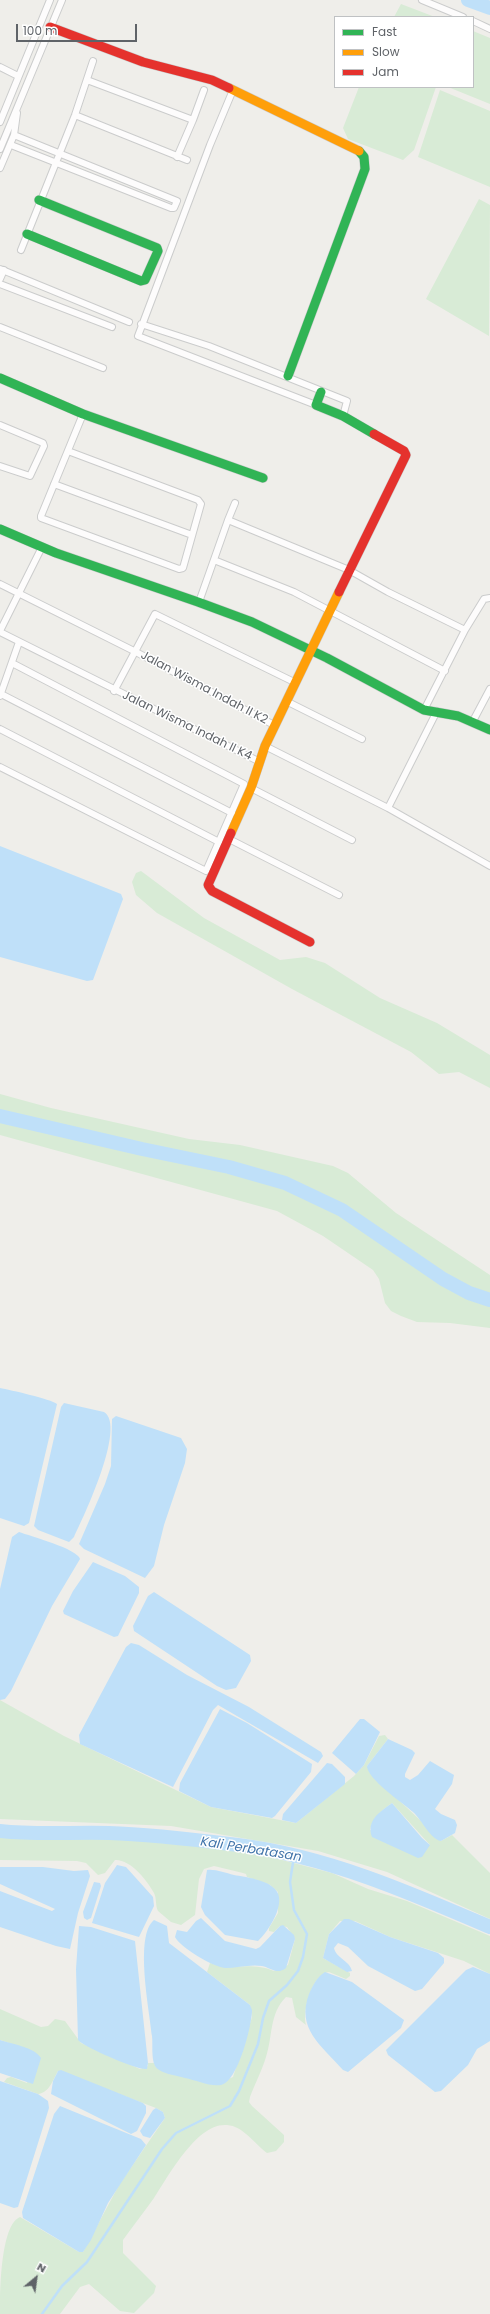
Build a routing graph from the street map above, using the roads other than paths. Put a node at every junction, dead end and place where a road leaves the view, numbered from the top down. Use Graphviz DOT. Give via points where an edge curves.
graph roads {
  1 [pos="50,0"];
  2 [pos="62,0"];
  3 [pos="422,0"];
  4 [pos="461,16"];
  5 [pos="474,21"];
  6 [pos="50,27"];
  7 [pos="490,29"];
  8 [pos="93,61"];
  9 [pos="0,67"];
  10 [pos="18,76"];
  11 [pos="87,80"];
  12 [pos="204,90"];
  13 [pos="234,90"];
  14 [pos="16,109"];
  15 [pos="75,115"];
  16 [pos="193,120"];
  17 [pos="0,122"];
  18 [pos="14,135"];
  19 [pos="11,145"];
  20 [pos="0,149"];
  21 [pos="59,152"];
  22 [pos="177,157"];
  23 [pos="187,160"];
  24 [pos="55,163"];
  25 [pos="0,168"];
  26 [pos="39,200"];
  27 [pos="27,234"];
  28 [pos="21,250"];
  29 [pos="2,270"];
  30 [pos="0,279"];
  31 [pos="0,284"];
  32 [pos="40,286"];
  33 [pos="36,297"];
  34 [pos="129,322"];
  35 [pos="141,324"];
  36 [pos="0,327"];
  37 [pos="112,327"];
  38 [pos="103,368"];
  39 [pos="288,376"];
  40 [pos="0,378"];
  41 [pos="319,397"];
  42 [pos="345,410"];
  43 [pos="83,414"];
  44 [pos="0,425"];
  45 [pos="68,451"];
  46 [pos="0,466"];
  47 [pos="262,478"];
  48 [pos="54,484"];
  49 [pos="235,503"];
  50 [pos="228,520"];
  51 [pos="0,529"];
  52 [pos="192,535"];
  53 [pos="41,549"];
  54 [pos="214,560"];
  55 [pos="349,570"];
  56 [pos="0,584"];
  57 [pos="19,594"];
  58 [pos="490,598"];
  59 [pos="199,602"];
  60 [pos="329,610"];
  61 [pos="465,630"];
  62 [pos="0,631"];
  63 [pos="19,642"];
  64 [pos="309,650"];
  65 [pos="134,651"];
  66 [pos="12,663"];
  67 [pos="445,671"];
  68 [pos="294,682"];
  69 [pos="490,689"];
  70 [pos="114,690"];
  71 [pos="0,695"];
  72 [pos="286,701"];
  73 [pos="424,710"];
  74 [pos="438,711"];
  75 [pos="473,721"];
  76 [pos="274,725"];
  77 [pos="0,729"];
  78 [pos="490,730"];
  79 [pos="362,739"];
  80 [pos="265,746"];
  81 [pos="260,762"];
  82 [pos="0,767"];
  83 [pos="251,788"];
  84 [pos="388,808"];
  85 [pos="232,813"];
  86 [pos="229,838"];
  87 [pos="352,840"];
  88 [pos="219,842"];
  89 [pos="490,866"];
  90 [pos="339,896"];
  91 [pos="310,942"];
  1 -- 10 [label="street"];
  2 -- 6 [label="street"];
  3 -- 4 [label="street"];
  5 -- 7 [label="street"];
  6 -- 13 [label="street" via="143,62 200,75"];
  6 -- 14 [label="street"];
  8 -- 11 [label="street"];
  9 -- 10 [label="street"];
  10 -- 17 [label="street"];
  11 -- 15 [label="street"];
  11 -- 16 [label="street"];
  12 -- 16 [label="street"];
  13 -- 35 [label="street"];
  13 -- 39 [label="street" via="357,149 364,157 365,169"];
  14 -- 18 [label="street"];
  14 -- 20 [label="street"];
  15 -- 21 [label="street"];
  15 -- 22 [label="street"];
  16 -- 22 [label="street"];
  18 -- 19 [label="street"];
  18 -- 21 [label="street"];
  19 -- 24 [label="street"];
  19 -- 25 [label="street"];
  21 -- 24 [label="street"];
  21 -- 24 [label="street" via="177,201 174,208 171,208"];
  22 -- 23 [label="street"];
  24 -- 26 [label="street"];
  26 -- 27 [label="street"];
  26 -- 27 [label="street" via="157,248 158,251 145,280 141,281"];
  27 -- 28 [label="street"];
  29 -- 30 [label="street"];
  29 -- 32 [label="street"];
  31 -- 33 [label="street"];
  32 -- 33 [label="street"];
  32 -- 34 [label="street"];
  33 -- 37 [label="street"];
  35 -- 39 [label="street"];
  35 -- 41 [label="street" via="138,336"];
  36 -- 38 [label="street"];
  39 -- 41 [label="street"];
  40 -- 43 [label="street"];
  41 -- 42 [label="street"];
  41 -- 42 [label="street" via="347,402"];
  42 -- 55 [label="street" via="404,451 406,455"];
  43 -- 45 [label="street"];
  43 -- 47 [label="street"];
  44 -- 46 [label="street" via="44,444 30,476"];
  45 -- 48 [label="street"];
  45 -- 52 [label="street" via="198,500 201,504"];
  48 -- 52 [label="street"];
  48 -- 52 [label="street" via="41,516 43,520 179,569 183,568"];
  49 -- 50 [label="street"];
  50 -- 54 [label="street"];
  50 -- 55 [label="street"];
  51 -- 53 [label="street"];
  53 -- 57 [label="street"];
  53 -- 59 [label="street"];
  54 -- 59 [label="street"];
  54 -- 60 [label="street" via="294,592"];
  55 -- 60 [label="street"];
  55 -- 61 [label="street"];
  56 -- 57 [label="street, Jalan Wisma Indah II K2"];
  57 -- 62 [label="street"];
  57 -- 65 [label="street, Jalan Wisma Indah II K2"];
  58 -- 61 [label="street" via="484,599"];
  59 -- 64 [label="street" via="253,623"];
  60 -- 64 [label="street"];
  60 -- 67 [label="street"];
  61 -- 67 [label="street"];
  62 -- 63 [label="street, Jalan Wisma Indah II K4"];
  63 -- 66 [label="street"];
  63 -- 70 [label="street, Jalan Wisma Indah II K4"];
  64 -- 68 [label="street"];
  64 -- 73 [label="street"];
  65 -- 68 [label="street" via="153,615 157,614"];
  65 -- 70 [label="street"];
  65 -- 76 [label="street, Jalan Wisma Indah II K2"];
  66 -- 71 [label="street"];
  66 -- 85 [label="street" via="244,784"];
  67 -- 73 [label="street"];
  68 -- 72 [label="street"];
  69 -- 75 [label="street"];
  70 -- 81 [label="street, Jalan Wisma Indah II K4"];
  71 -- 85 [label="street"];
  72 -- 76 [label="street"];
  72 -- 79 [label="street"];
  73 -- 74 [label="street"];
  74 -- 75 [label="street"];
  74 -- 84 [label="street"];
  75 -- 78 [label="street"];
  76 -- 80 [label="street"];
  77 -- 88 [label="street"];
  80 -- 81 [label="street"];
  80 -- 84 [label="street"];
  81 -- 83 [label="street"];
  82 -- 88 [label="street" via="206,871"];
  83 -- 86 [label="street"];
  83 -- 87 [label="street"];
  84 -- 89 [label="street"];
  85 -- 88 [label="street"];
  86 -- 90 [label="street"];
  86 -- 91 [label="street" via="208,885 212,891"];
}
